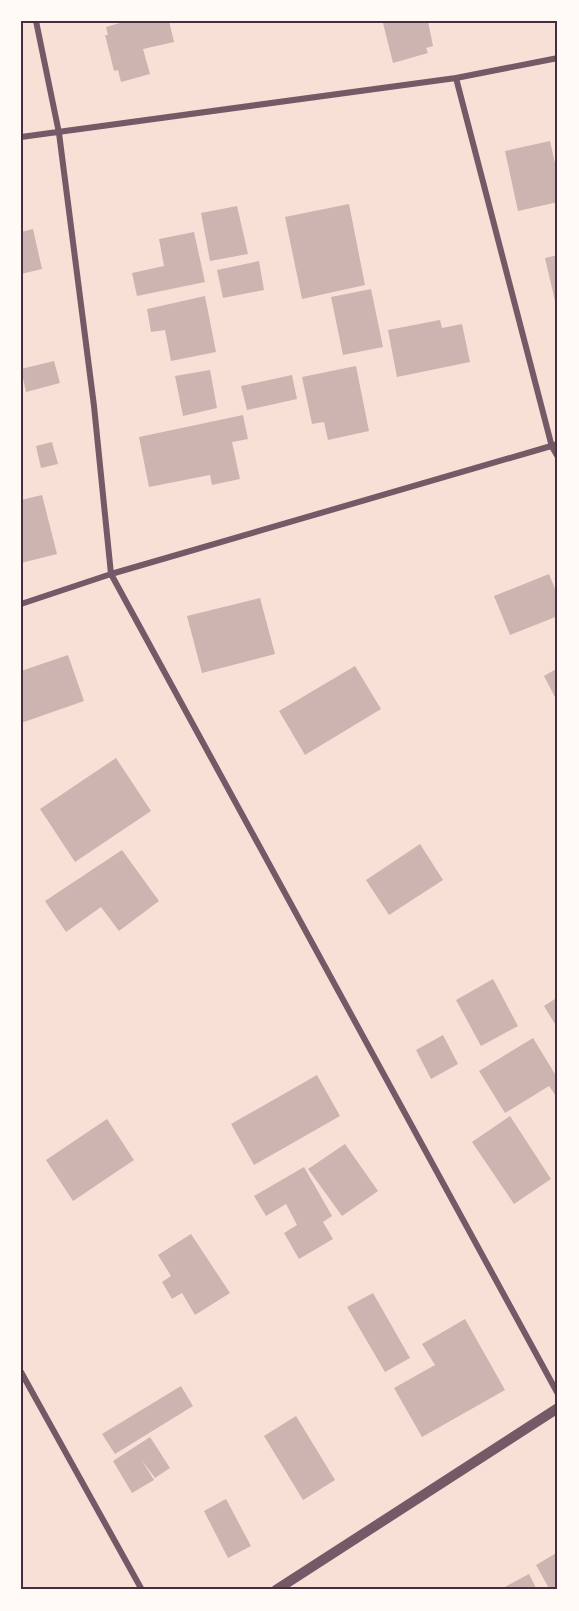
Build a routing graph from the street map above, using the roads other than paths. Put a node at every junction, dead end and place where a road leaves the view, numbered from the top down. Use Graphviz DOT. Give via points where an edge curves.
graph roads {
  1 [pos="36,21"];
  2 [pos="558,58"];
  3 [pos="456,78"];
  4 [pos="59,133"];
  5 [pos="21,137"];
  6 [pos="555,446"];
  7 [pos="558,457"];
  8 [pos="111,574"];
  9 [pos="21,604"];
  10 [pos="21,1372"];
  11 [pos="558,1394"];
  12 [pos="558,1408"];
  13 [pos="142,1590"];
  14 [pos="276,1590"];
  1 -- 4 [label="street"];
  2 -- 3 [label="street"];
  3 -- 4 [label="street"];
  3 -- 6 [label="street"];
  4 -- 5 [label="street"];
  4 -- 8 [label="street"];
  6 -- 7 [label="street"];
  6 -- 8 [label="street"];
  8 -- 9 [label="street"];
  8 -- 11 [label="street"];
  10 -- 13 [label="street"];
  12 -- 14 [label="street"];
}
